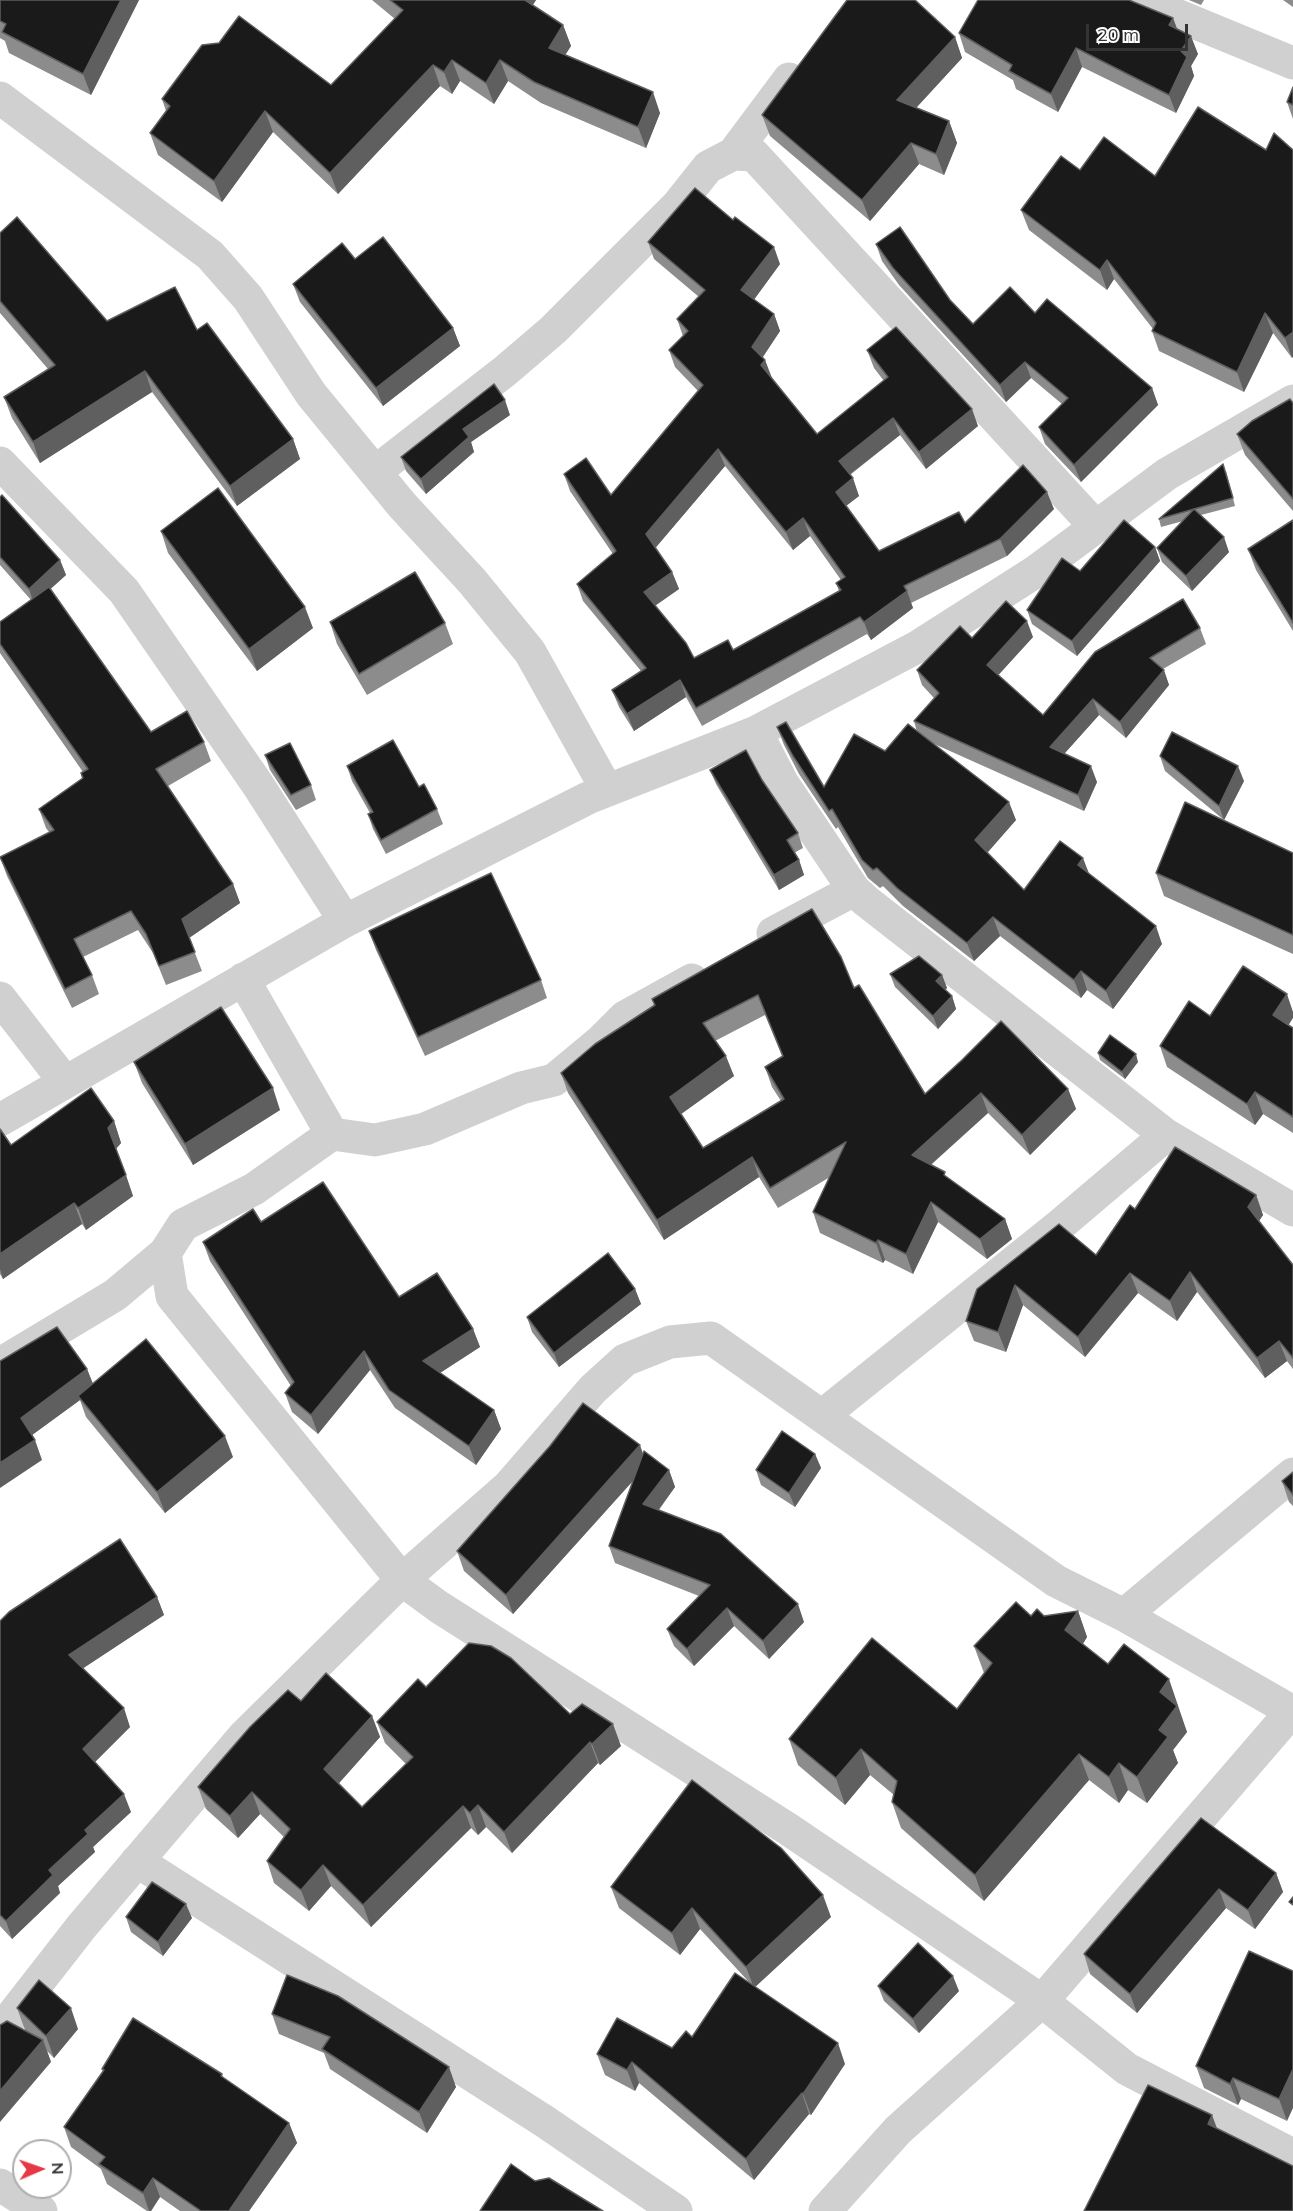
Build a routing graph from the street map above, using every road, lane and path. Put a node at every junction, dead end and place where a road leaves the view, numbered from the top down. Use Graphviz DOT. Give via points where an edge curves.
graph roads {
  1 [pos="1140,0"];
  2 [pos="807,54"];
  3 [pos="1293,63"];
  4 [pos="0,98"];
  5 [pos="733,154"];
  6 [pos="1293,400"];
  7 [pos="0,463"];
  8 [pos="375,472"];
  9 [pos="1096,527"];
  10 [pos="756,732"];
  11 [pos="607,790"];
  12 [pos="854,890"];
  13 [pos="345,921"];
  14 [pos="745,949"];
  15 [pos="715,967"];
  16 [pos="243,979"];
  17 [pos="0,998"];
  18 [pos="65,1082"];
  19 [pos="0,1120"];
  20 [pos="332,1134"];
  21 [pos="1166,1135"];
  22 [pos="1293,1210"];
  23 [pos="165,1253"];
  24 [pos="0,1364"];
  25 [pos="823,1415"];
  26 [pos="1293,1474"];
  27 [pos="402,1580"];
  28 [pos="1124,1615"];
  29 [pos="1293,1712"];
  30 [pos="137,1861"];
  31 [pos="1042,2001"];
  32 [pos="0,2031"];
  33 [pos="1293,2155"];
  34 [pos="0,2185"];
  35 [pos="41,2211"];
  36 [pos="676,2211"];
  37 [pos="825,2211"];
  1 -- 3 [label="street"];
  2 -- 5 [label="street"];
  4 -- 8 [label="street" via="210,255 248,298 311,394"];
  5 -- 8 [label="street" via="708,167 677,206 553,330"];
  5 -- 9 [label="street" via="754,155"];
  6 -- 9 [label="street" via="1167,474"];
  7 -- 13 [label="street" via="124,591 258,785"];
  8 -- 11 [label="street" via="530,652"];
  9 -- 10 [label="street" via="1035,572 919,646"];
  10 -- 11 [label="street"];
  10 -- 12 [label="street" via="783,784"];
  11 -- 13 [label="street"];
  12 -- 14 [label="street"];
  12 -- 21 [label="street"];
  13 -- 16 [label="street"];
  15 -- 20 [label="street" via="625,1017 554,1080 521,1088 425,1129 375,1140"];
  16 -- 18 [label="street"];
  16 -- 20 [label="street"];
  17 -- 18 [label="street"];
  18 -- 19 [label="street"];
  20 -- 23 [label="street" via="254,1189 183,1225"];
  21 -- 22 [label="street"];
  21 -- 25 [label="street"];
  23 -- 24 [label="street" via="115,1295"];
  23 -- 27 [label="street" via="172,1296"];
  25 -- 27 [label="street" via="711,1338 670,1342 626,1360 593,1389 508,1487"];
  25 -- 28 [label="street" via="1056,1581"];
  26 -- 28 [label="street"];
  27 -- 30 [label="street" via="244,1736"];
  27 -- 31 [label="street" via="788,1829"];
  28 -- 29 [label="street"];
  29 -- 31 [label="street"];
  30 -- 32 [label="street"];
  30 -- 36 [label="street" via="544,2121"];
  31 -- 33 [label="street" via="1127,2069"];
  31 -- 37 [label="street" via="898,2130"];
  34 -- 35 [label="street"];
}
